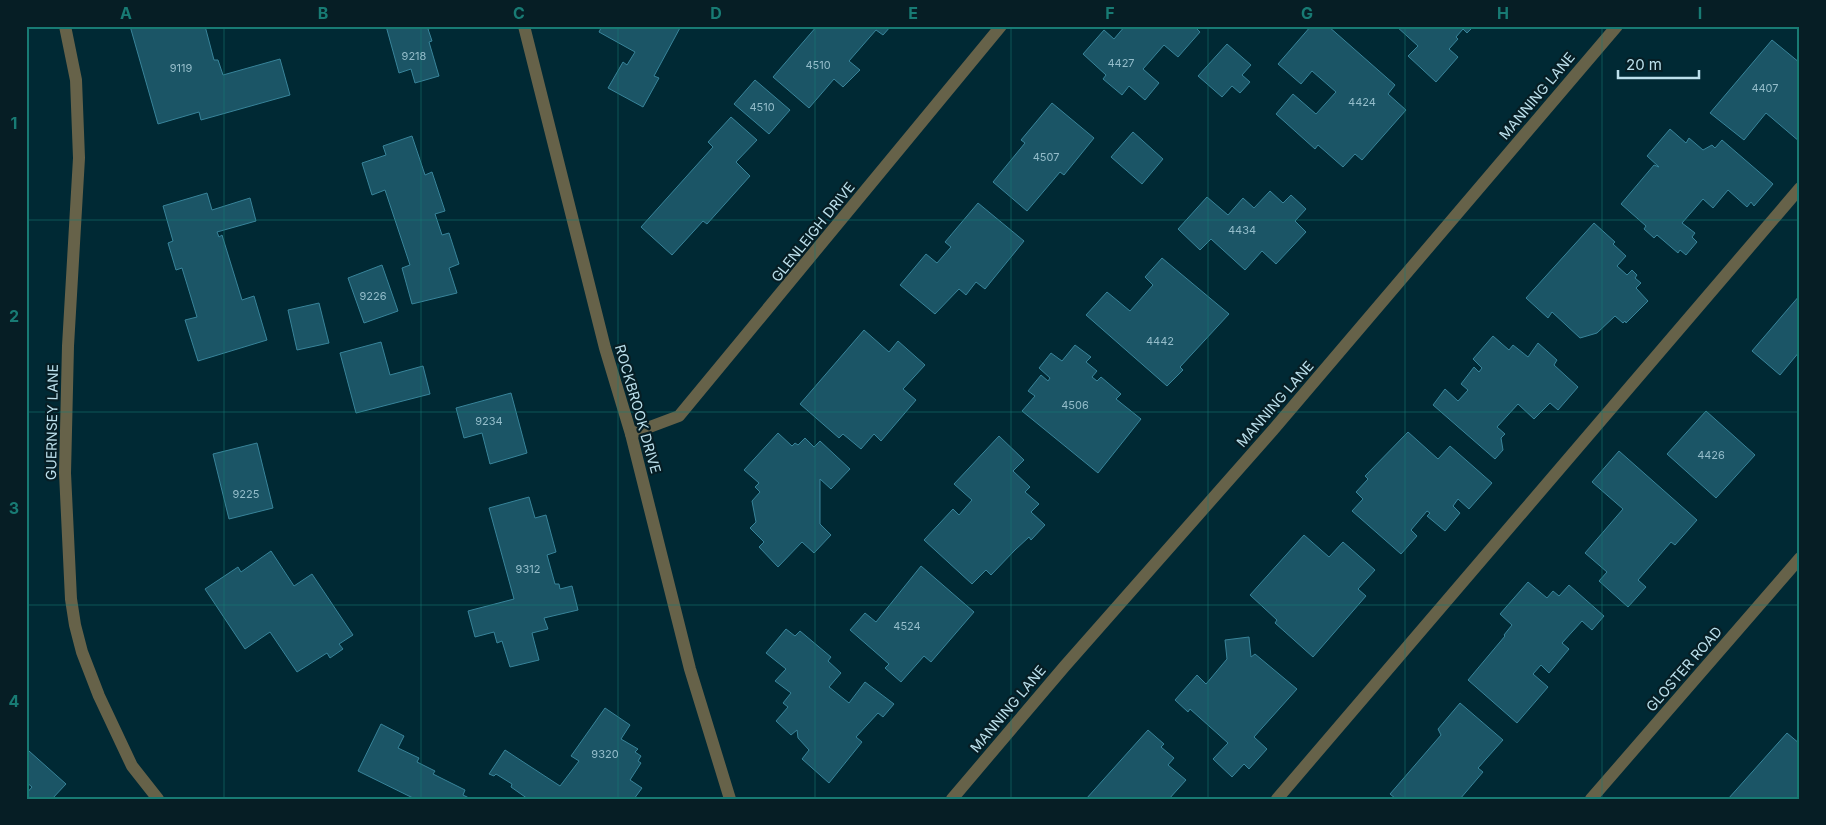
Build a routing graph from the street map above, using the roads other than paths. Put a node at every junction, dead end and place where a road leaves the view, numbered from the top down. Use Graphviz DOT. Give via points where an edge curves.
graph roads {
  1 [pos="65,26"];
  2 [pos="524,26"];
  3 [pos="1001,26"];
  4 [pos="1617,26"];
  5 [pos="1800,188"];
  6 [pos="631,434"];
  7 [pos="1800,558"];
  8 [pos="158,799"];
  9 [pos="730,799"];
  10 [pos="952,799"];
  11 [pos="1276,799"];
  12 [pos="1591,799"];
  1 -- 8 [label="street, GUERNSEY LANE" via="76,80 79,158 68,346 65,473 71,599 82,652 99,696 132,766"];
  2 -- 6 [label="street, ROCKBROOK DRIVE" via="605,348"];
  3 -- 6 [label="street, GLENLEIGH DRIVE" via="679,416"];
  4 -- 10 [label="street, MANNING LANE" via="1273,430"];
  5 -- 11 [label="street"];
  6 -- 9 [label="street, ROCKBROOK DRIVE" via="690,669"];
  7 -- 12 [label="street, GLOSTER ROAD"];
}
